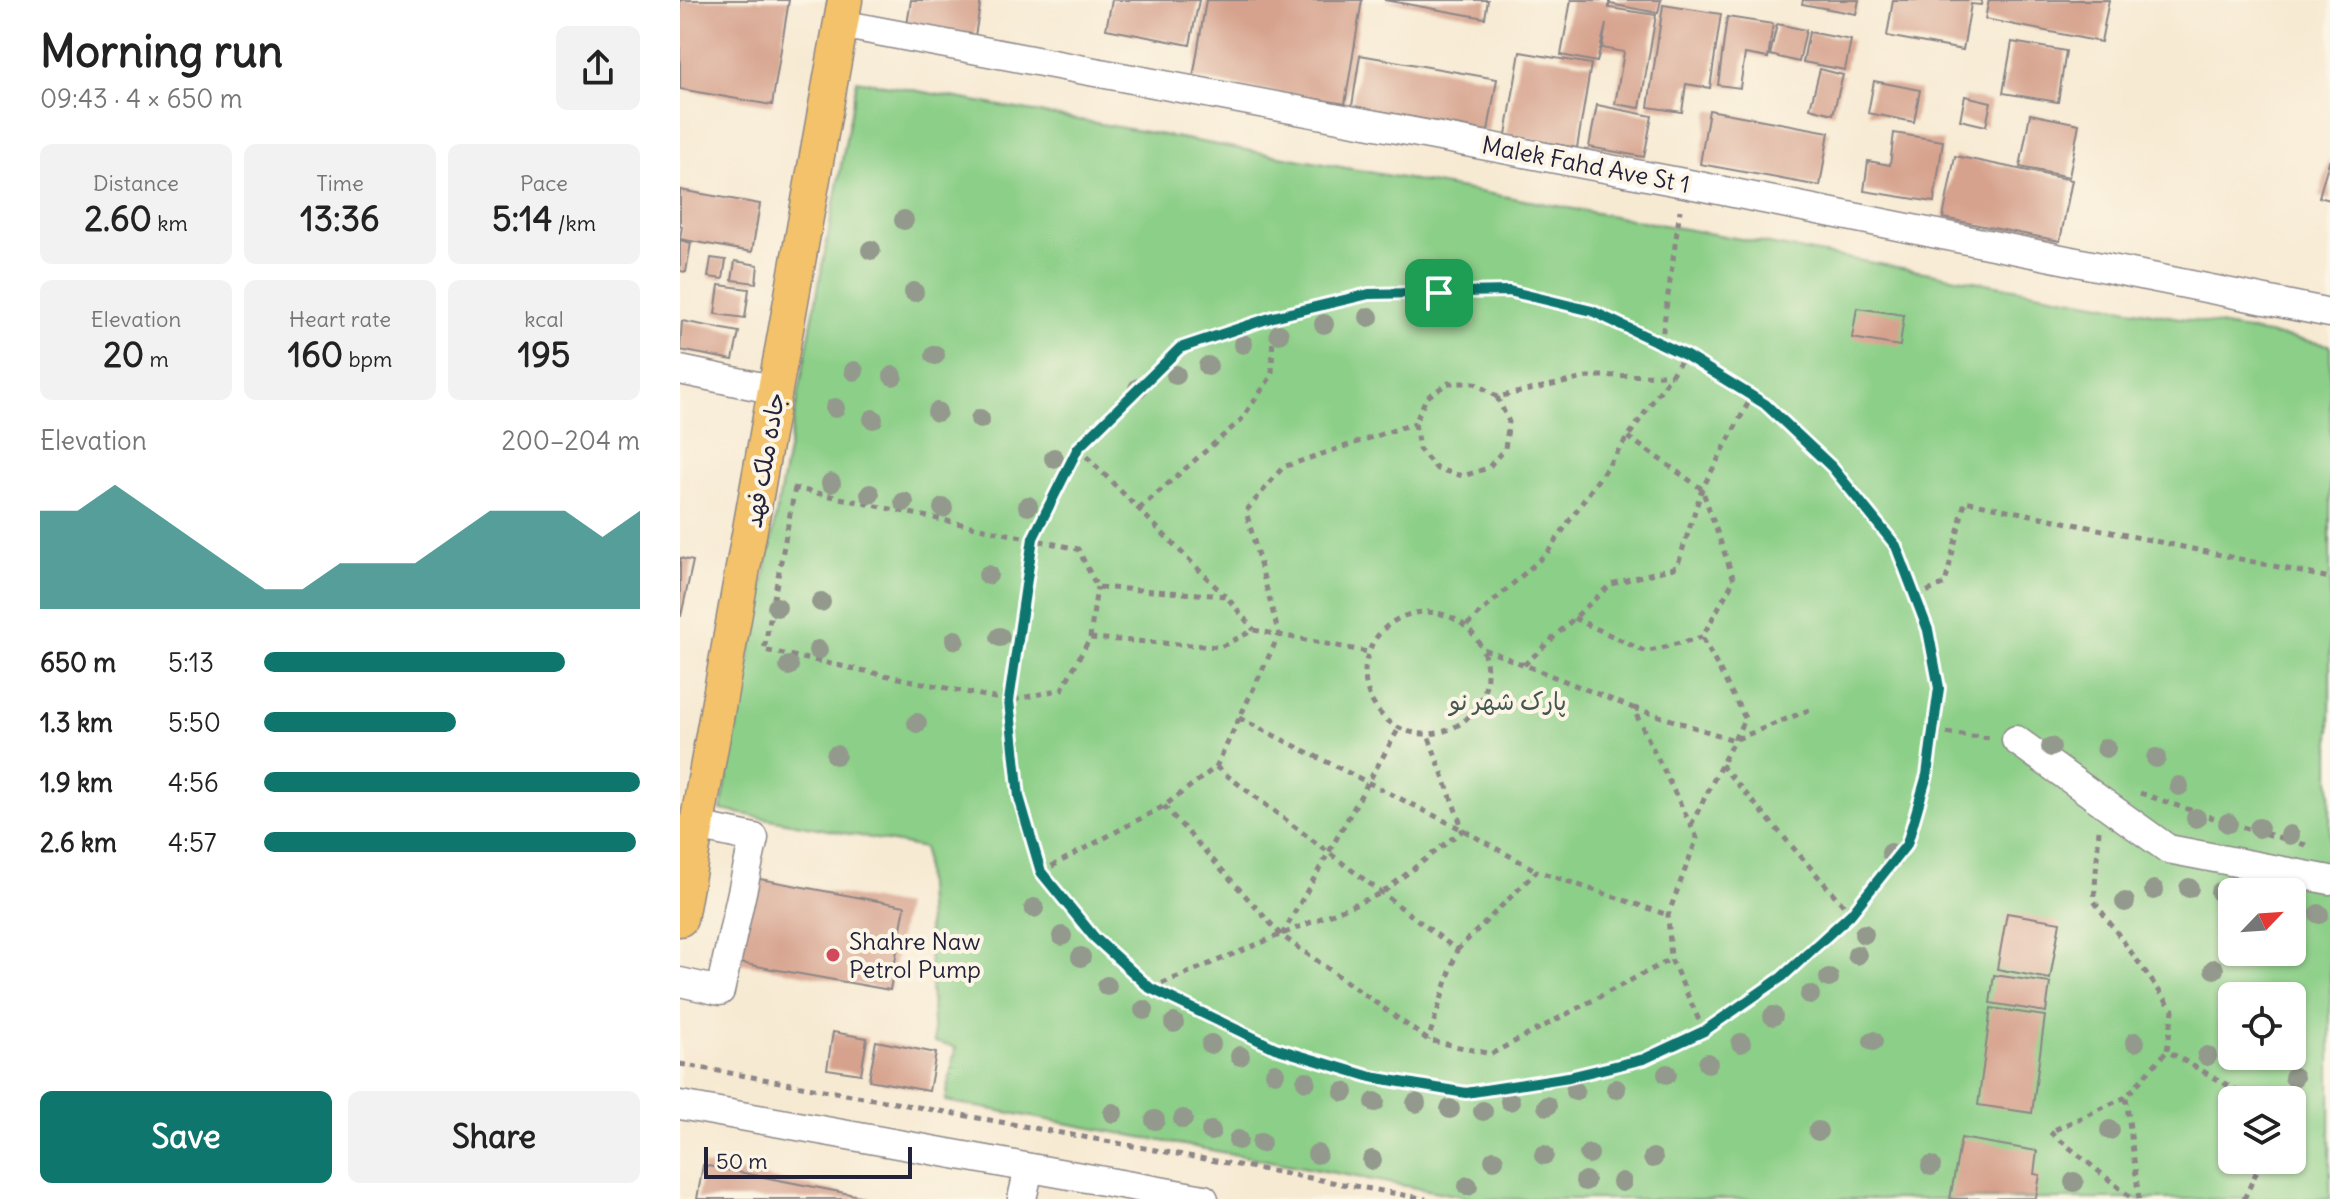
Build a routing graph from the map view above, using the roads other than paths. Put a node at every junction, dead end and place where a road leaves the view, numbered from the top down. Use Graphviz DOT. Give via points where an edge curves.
graph roads {
  1 [pos="843,12"];
  2 [pos="2330,313"];
  3 [pos="680,370"];
  4 [pos="776,390"];
  5 [pos="2016,740"];
  6 [pos="697,826"];
  7 [pos="2330,880"];
  8 [pos="680,919"];
  9 [pos="680,982"];
  10 [pos="680,1105"];
  11 [pos="1029,1168"];
  12 [pos="1022,1199"];
  13 [pos="1204,1199"];
  1 -- 2 [label="street, Malek Fahd Ave St 1"];
  1 -- 4 [label="main road, جاده ملک فهد"];
  3 -- 4 [label="street"];
  4 -- 6 [label="main road, جاده ملک فهد"];
  5 -- 7 [label="street" via="2168,849"];
  6 -- 8 [label="main road, جاده ملک فهد"];
  6 -- 9 [label="street" via="754,838 720,991"];
  10 -- 11 [label="street"];
  11 -- 12 [label="street"];
  11 -- 13 [label="street"];
}
